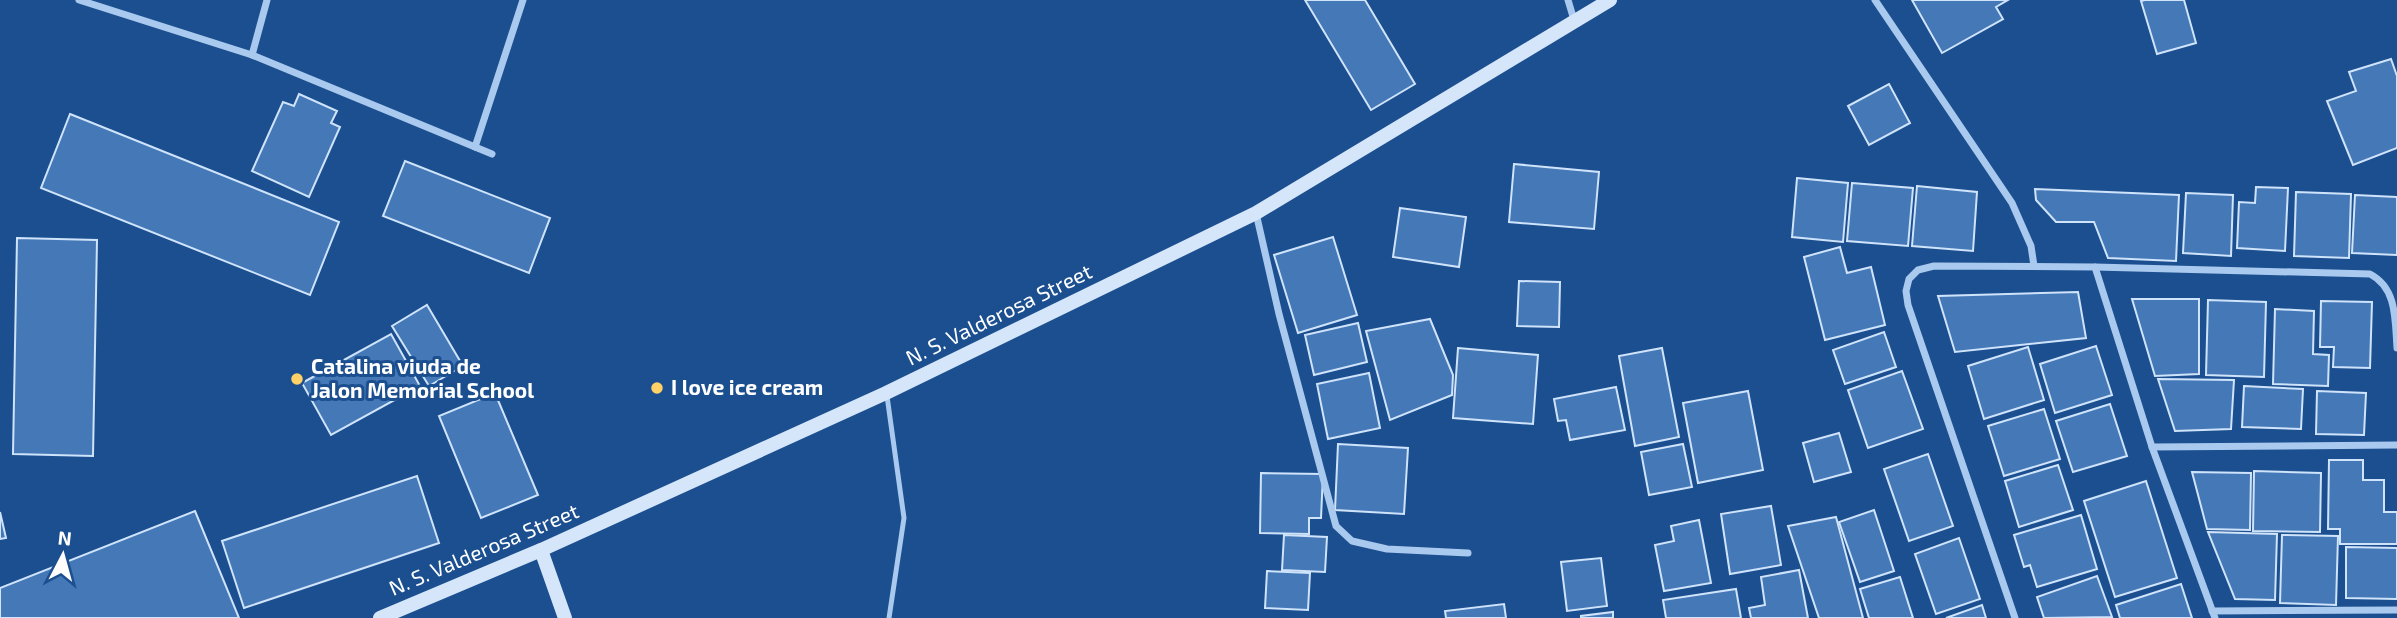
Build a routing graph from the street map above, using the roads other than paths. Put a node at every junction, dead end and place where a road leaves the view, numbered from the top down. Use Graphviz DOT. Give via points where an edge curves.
graph roads {
  1 [pos="79,0"];
  2 [pos="267,0"];
  3 [pos="523,0"];
  4 [pos="1568,0"];
  5 [pos="1610,0"];
  6 [pos="1875,0"];
  7 [pos="1574,20"];
  8 [pos="252,55"];
  9 [pos="475,147"];
  10 [pos="492,154"];
  11 [pos="1256,213"];
  12 [pos="2034,266"];
  13 [pos="2095,267"];
  14 [pos="2397,348"];
  15 [pos="886,393"];
  16 [pos="2397,445"];
  17 [pos="2152,447"];
  18 [pos="541,550"];
  19 [pos="1468,553"];
  20 [pos="2397,610"];
  21 [pos="2213,615"];
  22 [pos="380,618"];
  23 [pos="565,618"];
  24 [pos="889,618"];
  25 [pos="2015,618"];
  1 -- 8 [label="street"];
  2 -- 8 [label="street"];
  3 -- 9 [label="street"];
  4 -- 7 [label="street"];
  5 -- 7 [label="main road, N. S. Valderosa Street"];
  6 -- 12 [label="street" via="2012,203 2031,246"];
  7 -- 11 [label="main road, N. S. Valderosa Street"];
  8 -- 9 [label="street"];
  9 -- 10 [label="street"];
  11 -- 15 [label="main road, N. S. Valderosa Street"];
  11 -- 19 [label="street" via="1335,526 1352,541 1387,549"];
  12 -- 13 [label="street"];
  12 -- 25 [label="street" via="1934,266 1918,270 1906,291"];
  13 -- 14 [label="street" via="2370,274 2382,279 2390,291"];
  13 -- 17 [label="street"];
  15 -- 18 [label="main road, N. S. Valderosa Street"];
  15 -- 24 [label="lane" via="904,517"];
  16 -- 17 [label="street"];
  17 -- 21 [label="street"];
  18 -- 22 [label="main road, N. S. Valderosa Street"];
  18 -- 23 [label="main road"];
  20 -- 21 [label="street"];
}
